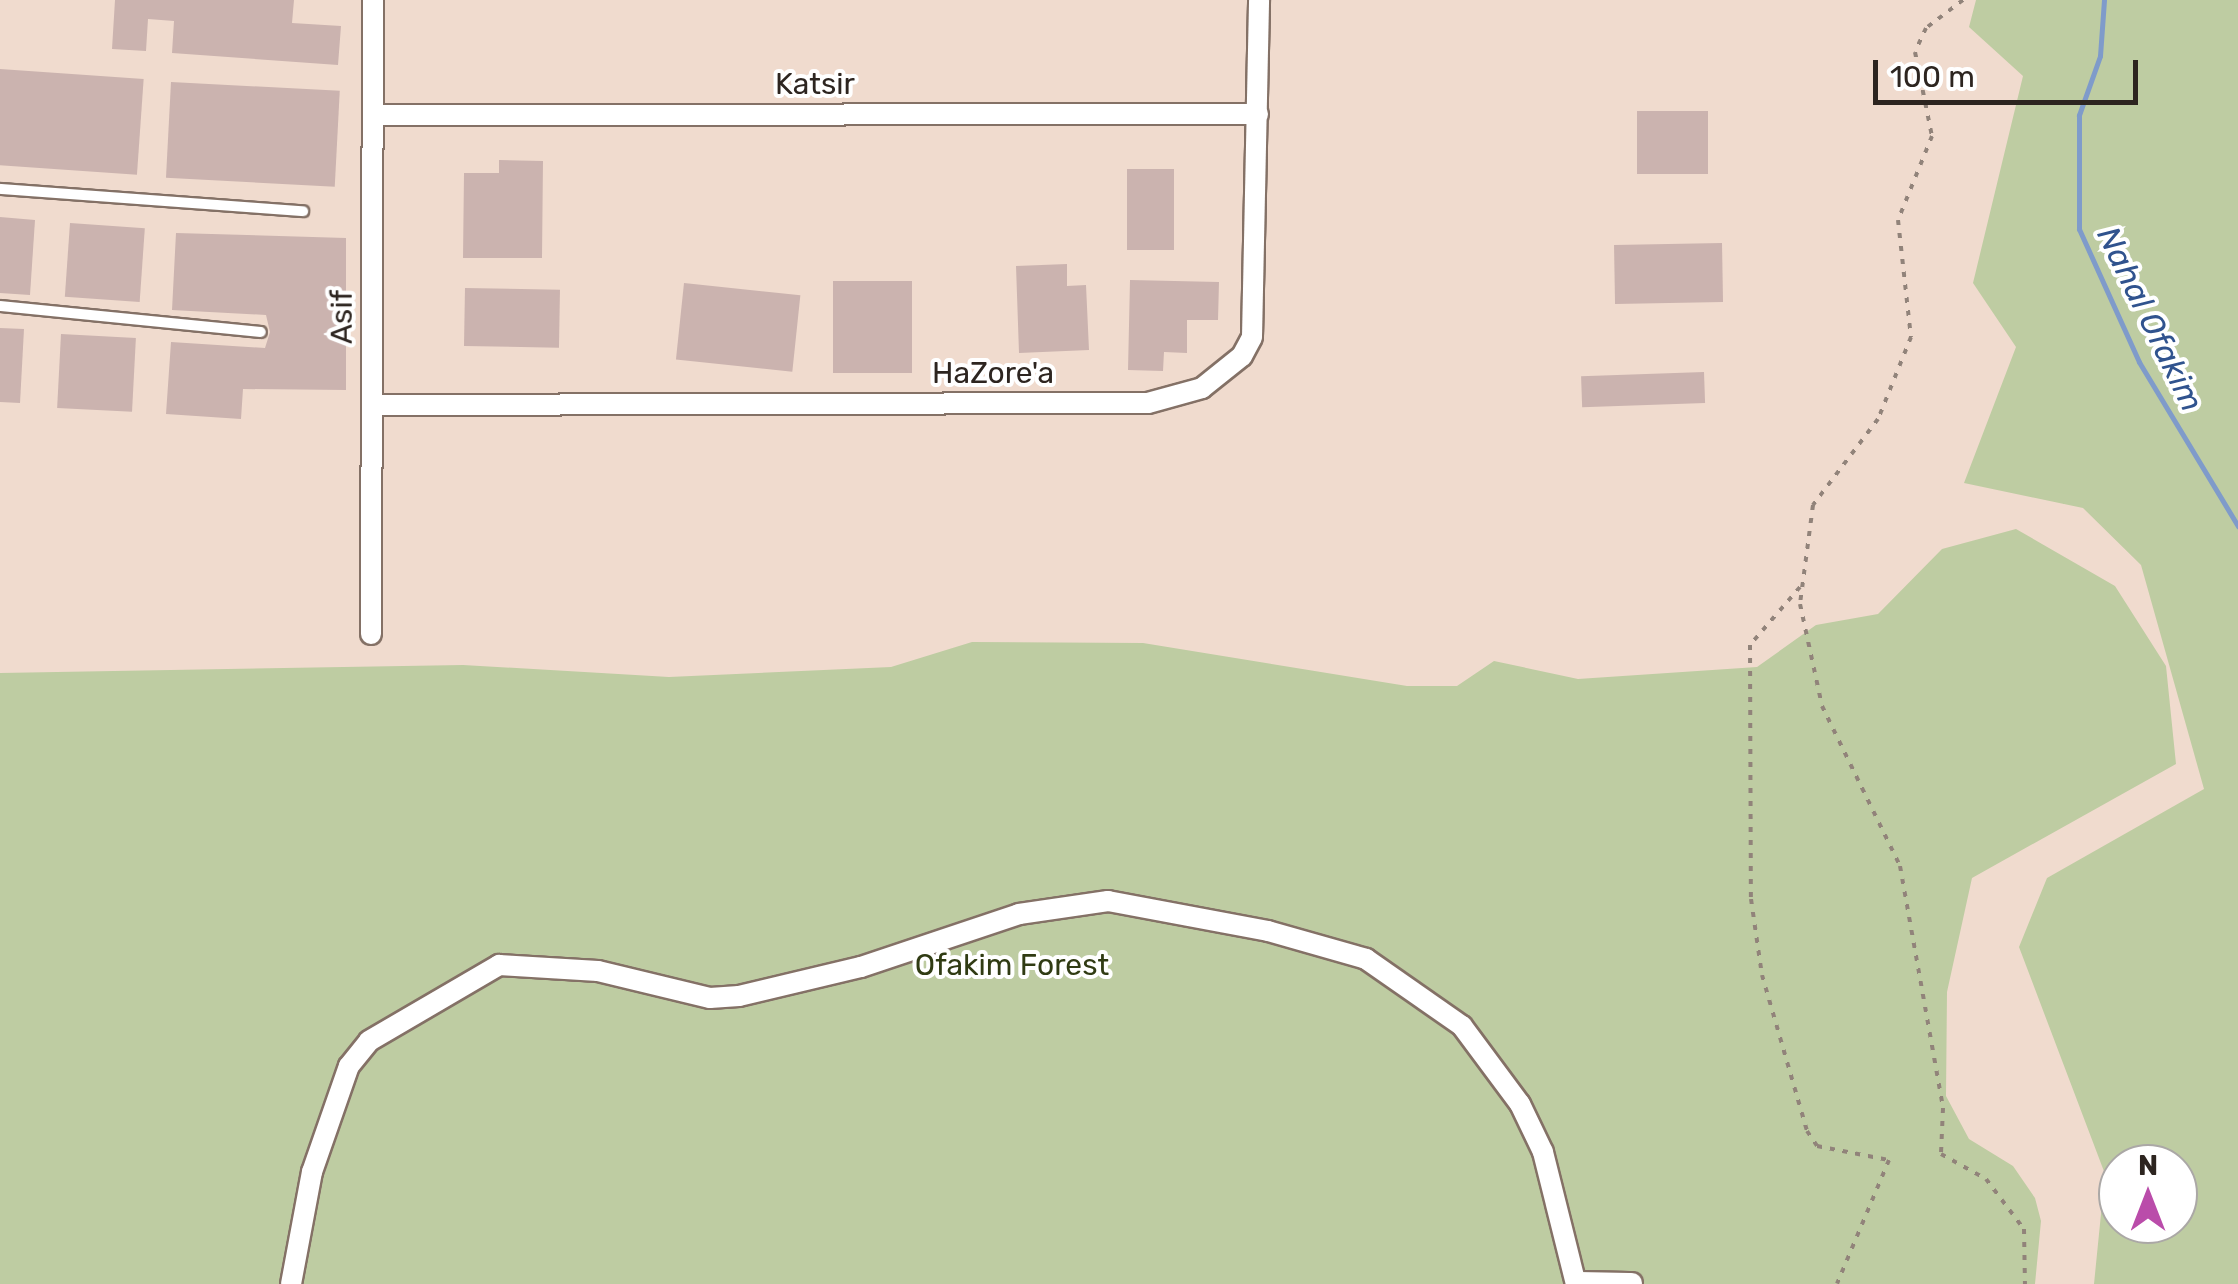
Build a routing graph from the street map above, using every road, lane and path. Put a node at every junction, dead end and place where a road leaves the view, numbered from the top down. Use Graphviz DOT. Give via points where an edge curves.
graph roads {
  1 [pos="373,0"];
  2 [pos="1259,0"];
  3 [pos="1963,0"];
  4 [pos="1258,114"];
  5 [pos="372,115"];
  6 [pos="0,189"];
  7 [pos="303,211"];
  8 [pos="0,306"];
  9 [pos="261,332"];
  10 [pos="372,405"];
  11 [pos="1800,588"];
  12 [pos="371,634"];
  13 [pos="1576,1283"];
  14 [pos="1632,1283"];
  15 [pos="290,1284"];
  16 [pos="1837,1284"];
  17 [pos="2025,1284"];
  1 -- 5 [label="street, Asif"];
  2 -- 4 [label="street, HaZore'a"];
  3 -- 11 [label="path" via="1926,28 1914,52 1932,124 1898,220 1910,338 1878,419 1813,506"];
  4 -- 5 [label="street, Katsir"];
  4 -- 10 [label="street, HaZore'a" via="1252,337 1225,373 1179,397"];
  5 -- 10 [label="street, Asif"];
  6 -- 7 [label="lane"];
  8 -- 9 [label="lane"];
  10 -- 12 [label="street, Asif"];
  11 -- 16 [label="path" via="1750,645 1751,899 1762,975 1807,1131 1817,1146 1889,1160"];
  11 -- 17 [label="path" via="1804,648 1822,706 1900,866 1943,1108 1941,1154 1962,1159 1986,1179 2024,1229"];
  13 -- 14 [label="street"];
  13 -- 15 [label="street" via="1543,1152 1520,1104 1462,1026 1366,959 1268,930 1108,901 1019,914 860,968 738,996 710,998 598,971 500,966 369,1042 349,1066 312,1172"];
}
